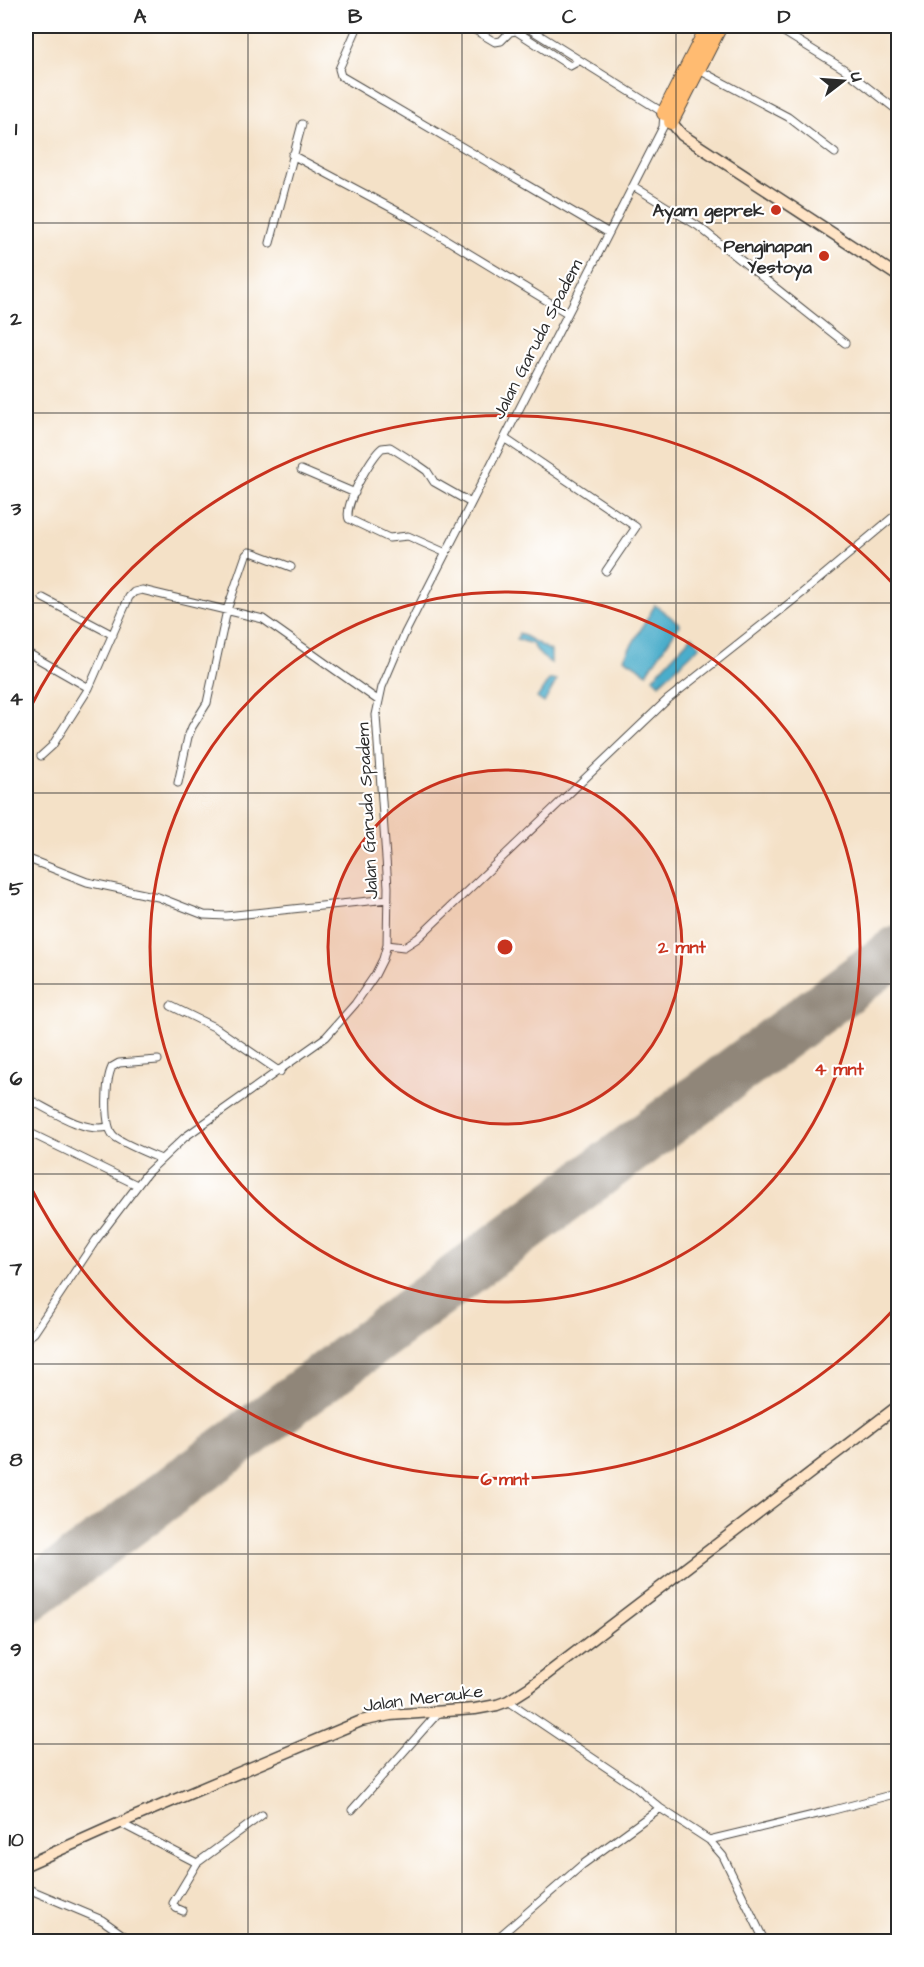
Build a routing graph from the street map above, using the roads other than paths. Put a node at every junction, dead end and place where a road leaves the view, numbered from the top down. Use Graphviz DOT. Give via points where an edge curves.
graph roads {
  1 [pos="358,26"];
  2 [pos="468,26"];
  3 [pos="525,26"];
  4 [pos="708,26"];
  5 [pos="720,26"];
  6 [pos="774,26"];
  7 [pos="891,26"];
  8 [pos="898,30"];
  9 [pos="579,61"];
  10 [pos="698,69"];
  11 [pos="898,111"];
  12 [pos="666,121"];
  13 [pos="302,124"];
  14 [pos="835,153"];
  15 [pos="292,155"];
  16 [pos="633,186"];
  17 [pos="609,233"];
  18 [pos="270,243"];
  19 [pos="898,276"];
  20 [pos="567,313"];
  21 [pos="845,343"];
  22 [pos="504,438"];
  23 [pos="301,470"];
  24 [pos="355,493"];
  25 [pos="471,503"];
  26 [pos="898,513"];
  27 [pos="446,553"];
  28 [pos="291,567"];
  29 [pos="606,571"];
  30 [pos="43,598"];
  31 [pos="227,610"];
  32 [pos="112,635"];
  33 [pos="26,652"];
  34 [pos="89,688"];
  35 [pos="378,701"];
  36 [pos="41,756"];
  37 [pos="178,783"];
  38 [pos="26,858"];
  39 [pos="388,899"];
  40 [pos="387,945"];
  41 [pos="171,1006"];
  42 [pos="158,1060"];
  43 [pos="280,1072"];
  44 [pos="26,1098"];
  45 [pos="108,1127"];
  46 [pos="26,1131"];
  47 [pos="161,1159"];
  48 [pos="137,1185"];
  49 [pos="26,1339"];
  50 [pos="898,1406"];
  51 [pos="508,1701"];
  52 [pos="439,1712"];
  53 [pos="898,1793"];
  54 [pos="660,1808"];
  55 [pos="352,1810"];
  56 [pos="262,1815"];
  57 [pos="120,1823"];
  58 [pos="709,1840"];
  59 [pos="197,1863"];
  60 [pos="26,1865"];
  61 [pos="26,1888"];
  62 [pos="183,1911"];
  63 [pos="133,1941"];
  64 [pos="493,1941"];
  65 [pos="765,1941"];
  1 -- 17 [label="street" via="339,69 341,76"];
  2 -- 9 [label="street" via="497,42 516,32 570,66"];
  3 -- 9 [label="street"];
  4 -- 12 [label="highway"];
  5 -- 10 [label="highway"];
  6 -- 11 [label="street" via="844,69"];
  7 -- 8 [label="street"];
  9 -- 12 [label="street"];
  10 -- 12 [label="highway"];
  10 -- 14 [label="street" via="788,117"];
  12 -- 16 [label="street, Jalan Garuda Spadem"];
  12 -- 19 [label="street"];
  13 -- 15 [label="street"];
  15 -- 18 [label="street"];
  15 -- 20 [label="street" via="414,220"];
  16 -- 17 [label="street, Jalan Garuda Spadem"];
  16 -- 21 [label="street" via="698,226"];
  17 -- 20 [label="street, Jalan Garuda Spadem"];
  20 -- 22 [label="street, Jalan Garuda Spadem"];
  22 -- 25 [label="street, Jalan Garuda Spadem"];
  22 -- 29 [label="street" via="636,527"];
  23 -- 24 [label="street"];
  24 -- 25 [label="street" via="373,458 382,448 390,447 424,468 434,482"];
  24 -- 27 [label="street" via="347,514 349,519 389,538 408,536"];
  25 -- 27 [label="street, Jalan Garuda Spadem"];
  26 -- 40 [label="street" via="667,700 418,938 404,947"];
  27 -- 35 [label="street, Jalan Garuda Spadem" via="405,633"];
  28 -- 31 [label="street" via="247,553"];
  30 -- 32 [label="street"];
  31 -- 32 [label="street" via="147,590 137,591 129,597"];
  31 -- 35 [label="street" via="273,625"];
  31 -- 37 [label="street" via="207,704 188,737"];
  32 -- 34 [label="street"];
  33 -- 34 [label="street"];
  34 -- 36 [label="street" via="52,746"];
  35 -- 39 [label="street, Jalan Garuda Spadem"];
  38 -- 39 [label="street" via="87,882 158,897 204,915"];
  39 -- 40 [label="street, Jalan Garuda Spadem"];
  40 -- 43 [label="street, Jalan Garuda Spadem" via="375,975 345,1018"];
  41 -- 43 [label="street" via="216,1028"];
  42 -- 45 [label="street" via="112,1066 107,1087"];
  43 -- 47 [label="street, Jalan Garuda Spadem" via="201,1125"];
  44 -- 45 [label="street" via="86,1127"];
  45 -- 47 [label="street" via="114,1136"];
  46 -- 48 [label="street"];
  47 -- 48 [label="street, Jalan Garuda Spadem"];
  48 -- 49 [label="street, Jalan Garuda Spadem"];
  50 -- 51 [label="street, Jalan Merauke"];
  51 -- 52 [label="street, Jalan Merauke"];
  51 -- 54 [label="street" via="634,1786"];
  52 -- 55 [label="street"];
  52 -- 57 [label="street, Jalan Merauke" via="361,1721"];
  53 -- 58 [label="street"];
  54 -- 58 [label="street"];
  54 -- 64 [label="street" via="582,1865"];
  56 -- 59 [label="street"];
  57 -- 59 [label="street"];
  57 -- 60 [label="street, Jalan Merauke"];
  58 -- 65 [label="street" via="723,1856"];
  59 -- 62 [label="street" via="173,1903"];
  61 -- 63 [label="street" via="102,1920"];
}
